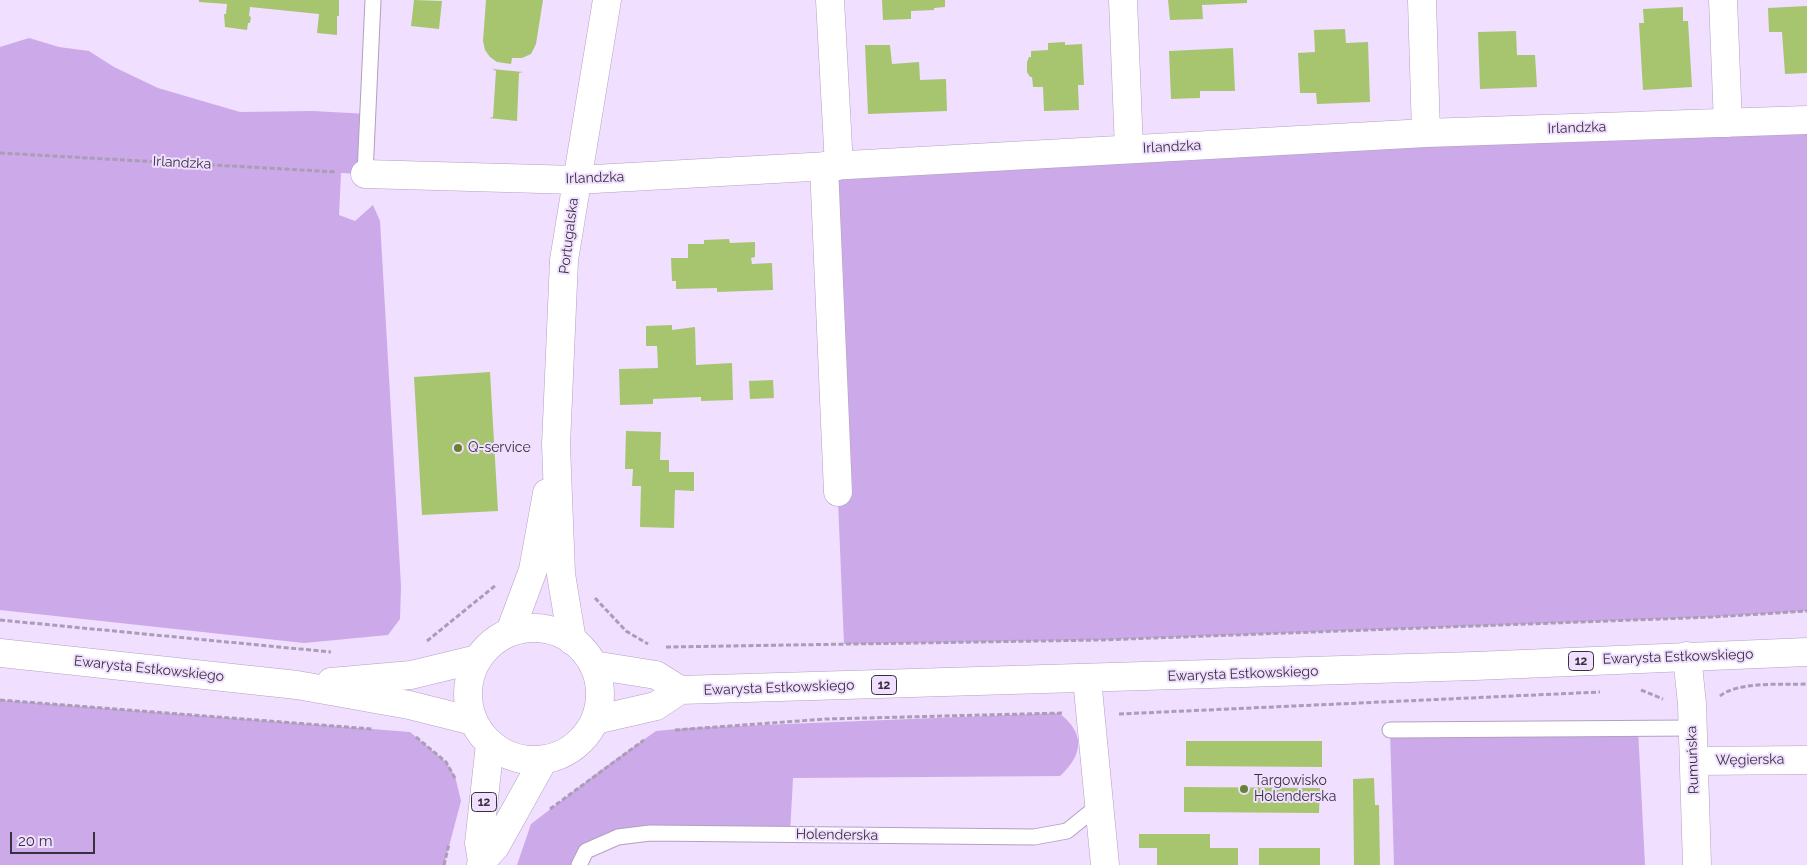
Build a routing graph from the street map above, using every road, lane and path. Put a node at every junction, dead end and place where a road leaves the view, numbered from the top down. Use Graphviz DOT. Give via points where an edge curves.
graph roads {
  1 [pos="373,0"];
  2 [pos="607,0"];
  3 [pos="830,0"];
  4 [pos="1123,0"];
  5 [pos="1422,0"];
  6 [pos="1723,0"];
  7 [pos="1807,120"];
  8 [pos="1728,123"];
  9 [pos="1426,133"];
  10 [pos="1129,149"];
  11 [pos="0,153"];
  12 [pos="832,166"];
  13 [pos="365,174"];
  14 [pos="576,180"];
  15 [pos="556,445"];
  16 [pos="838,492"];
  17 [pos="1807,611"];
  18 [pos="0,620"];
  19 [pos="510,632"];
  20 [pos="572,641"];
  21 [pos="661,648"];
  22 [pos="339,652"];
  23 [pos="1807,652"];
  24 [pos="0,653"];
  25 [pos="1687,656"];
  26 [pos="478,659"];
  27 [pos="593,666"];
  28 [pos="1087,679"];
  29 [pos="1807,684"];
  30 [pos="297,685"];
  31 [pos="680,690"];
  32 [pos="1634,690"];
  33 [pos="1605,691"];
  34 [pos="0,700"];
  35 [pos="1091,714"];
  36 [pos="1692,716"];
  37 [pos="595,720"];
  38 [pos="473,721"];
  39 [pos="381,730"];
  40 [pos="672,730"];
  41 [pos="1390,730"];
  42 [pos="649,736"];
  43 [pos="490,744"];
  44 [pos="544,760"];
  45 [pos="1807,760"];
  46 [pos="1694,761"];
  47 [pos="1098,806"];
  48 [pos="546,812"];
  49 [pos="482,863"];
  50 [pos="579,865"];
  51 [pos="1105,865"];
  52 [pos="1697,865"];
  1 -- 13 [label="lane"];
  2 -- 14 [label="street, Portugalska"];
  3 -- 12 [label="street"];
  4 -- 10 [label="street, Irlandzka"];
  5 -- 9 [label="street"];
  6 -- 8 [label="street"];
  7 -- 8 [label="street, Irlandzka"];
  8 -- 9 [label="street, Irlandzka"];
  9 -- 10 [label="street, Irlandzka"];
  10 -- 12 [label="street, Irlandzka"];
  11 -- 13 [label="path, Irlandzka"];
  12 -- 14 [label="street, Irlandzka"];
  12 -- 16 [label="street"];
  13 -- 14 [label="street, Irlandzka"];
  14 -- 15 [label="street, Portugalska" via="564,260"];
  15 -- 19 [label="street, Portugalska" via="532,570"];
  15 -- 20 [label="street, Portugalska" via="561,574"];
  17 -- 21 [label="path" via="1101,640"];
  18 -- 22 [label="path"];
  19 -- 20 [label="street" via="532,628 553,631"];
  19 -- 26 [label="street" via="492,643"];
  20 -- 27 [label="street"];
  23 -- 25 [label="street, Ewarysta Estkowskiego / 12"];
  24 -- 30 [label="street, Ewarysta Estkowskiego"];
  25 -- 28 [label="street, Ewarysta Estkowskiego / 12"];
  25 -- 36 [label="street, Rumuńska"];
  26 -- 30 [label="street, Ewarysta Estkowskiego" via="411,674"];
  26 -- 38 [label="street" via="469,679 467,700"];
  27 -- 31 [label="street" via="656,675"];
  27 -- 37 [label="street" via="599,683 600,702"];
  28 -- 31 [label="street, Ewarysta Estkowskiego / 12"];
  28 -- 35 [label="street"];
  29 -- 36 [label="path" via="1746,686 1724,692"];
  30 -- 38 [label="street, Ewarysta Estkowskiego"];
  31 -- 37 [label="street" via="656,706"];
  32 -- 36 [label="path" via="1644,690"];
  33 -- 35 [label="path"];
  34 -- 39 [label="path"];
  35 -- 40 [label="path" via="826,719"];
  35 -- 47 [label="street"];
  36 -- 41 [label="lane"];
  36 -- 46 [label="street, Rumuńska"];
  37 -- 44 [label="street" via="583,739 565,752"];
  38 -- 43 [label="street"];
  42 -- 48 [label="path"];
  43 -- 44 [label="street" via="524,760"];
  43 -- 49 [label="street, 12" via="479,843"];
  44 -- 49 [label="street, 12" via="495,847"];
  45 -- 46 [label="street, Węgierska"];
  46 -- 52 [label="street, Rumuńska"];
  47 -- 50 [label="lane, Holenderska" via="1067,831 1034,837 650,833 618,837 586,851"];
  47 -- 51 [label="street"];
}
